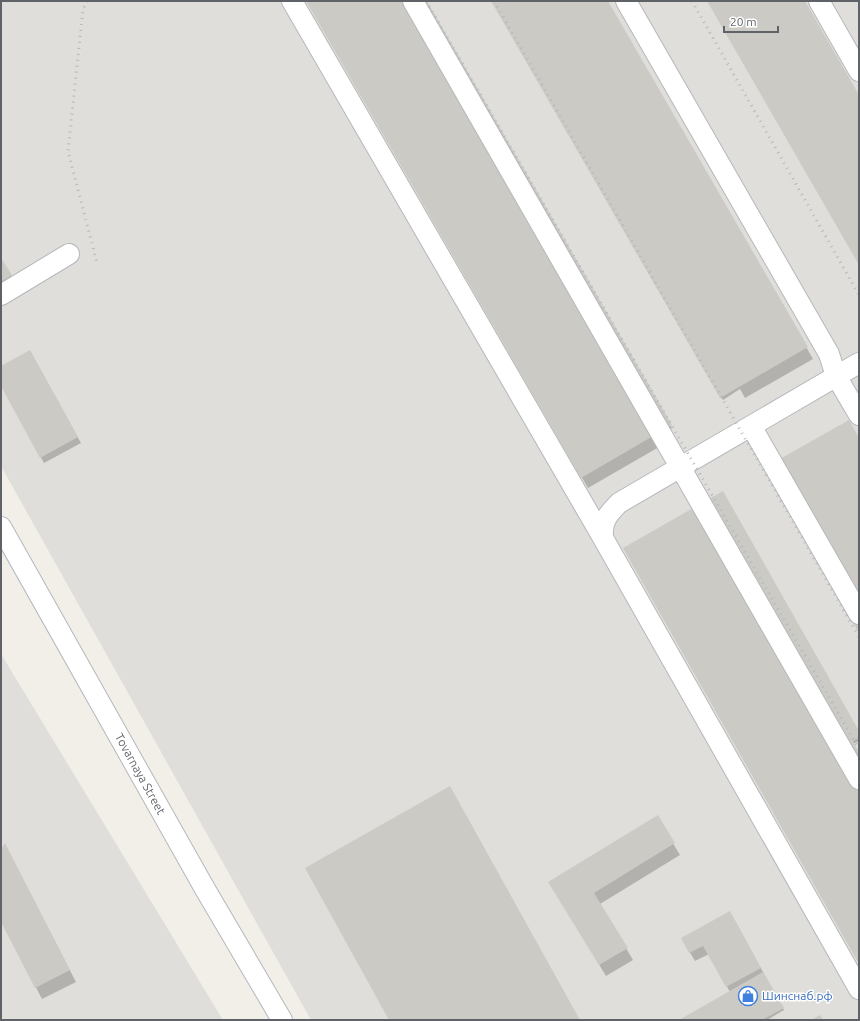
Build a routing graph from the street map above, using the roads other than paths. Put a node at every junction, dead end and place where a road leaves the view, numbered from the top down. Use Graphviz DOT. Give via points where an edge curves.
graph roads {
  1 [pos="292,1"];
  2 [pos="413,1"];
  3 [pos="626,1"];
  4 [pos="819,1"];
  5 [pos="859,72"];
  6 [pos="69,254"];
  7 [pos="1,295"];
  8 [pos="859,363"];
  9 [pos="836,376"];
  10 [pos="859,415"];
  11 [pos="751,426"];
  12 [pos="680,467"];
  13 [pos="1,527"];
  14 [pos="603,538"];
  15 [pos="859,614"];
  16 [pos="859,779"];
  17 [pos="859,989"];
  18 [pos="282,1020"];
  1 -- 14 [label="street"];
  2 -- 12 [label="street"];
  3 -- 9 [label="street" via="829,354"];
  4 -- 5 [label="street"];
  6 -- 7 [label="street"];
  8 -- 9 [label="street"];
  9 -- 10 [label="street"];
  9 -- 11 [label="street"];
  11 -- 12 [label="street"];
  11 -- 15 [label="street"];
  12 -- 14 [label="street" via="619,503 609,513 602,526"];
  12 -- 16 [label="street"];
  13 -- 18 [label="street, Tovarnaya Street" via="205,889"];
  14 -- 17 [label="street"];
}
